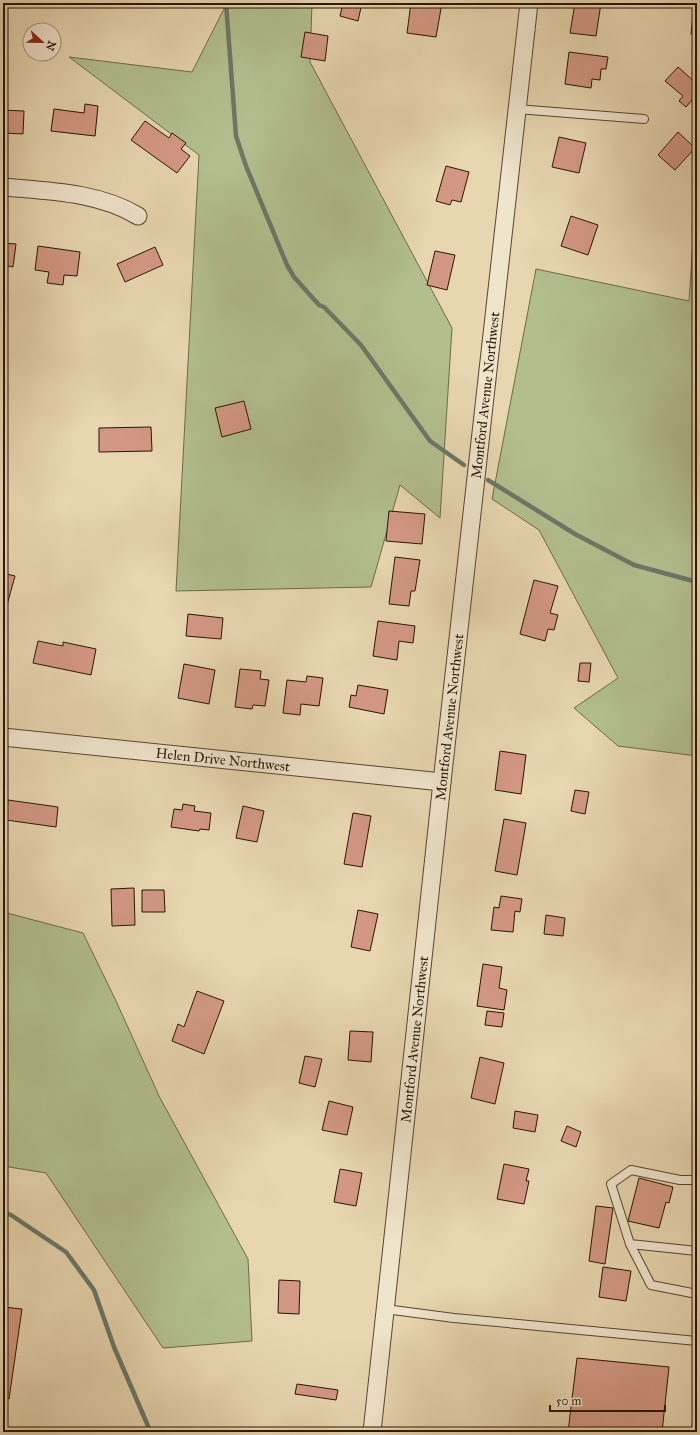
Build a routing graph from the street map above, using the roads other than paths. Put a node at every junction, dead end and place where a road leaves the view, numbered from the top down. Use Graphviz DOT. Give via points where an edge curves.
graph roads {
  1 [pos="528,3"];
  2 [pos="517,109"];
  3 [pos="644,119"];
  4 [pos="3,187"];
  5 [pos="138,216"];
  6 [pos="3,737"];
  7 [pos="442,782"];
  8 [pos="697,1180"];
  9 [pos="630,1244"];
  10 [pos="697,1251"];
  11 [pos="697,1294"];
  12 [pos="385,1309"];
  13 [pos="697,1341"];
  14 [pos="697,1422"];
  15 [pos="372,1432"];
  16 [pos="696,1432"];
  1 -- 2 [label="street, Montford Avenue Northwest"];
  2 -- 3 [label="lane"];
  2 -- 7 [label="street, Montford Avenue Northwest"];
  4 -- 5 [label="street" via="78,195 108,202"];
  6 -- 7 [label="street, Helen Drive Northwest"];
  7 -- 12 [label="street, Montford Avenue Northwest"];
  8 -- 9 [label="lane" via="680,1180 631,1170 611,1184"];
  9 -- 10 [label="lane"];
  9 -- 11 [label="lane" via="651,1285"];
  12 -- 13 [label="lane"];
  12 -- 15 [label="street, Montford Avenue Northwest"];
  14 -- 16 [label="lane"];
}
